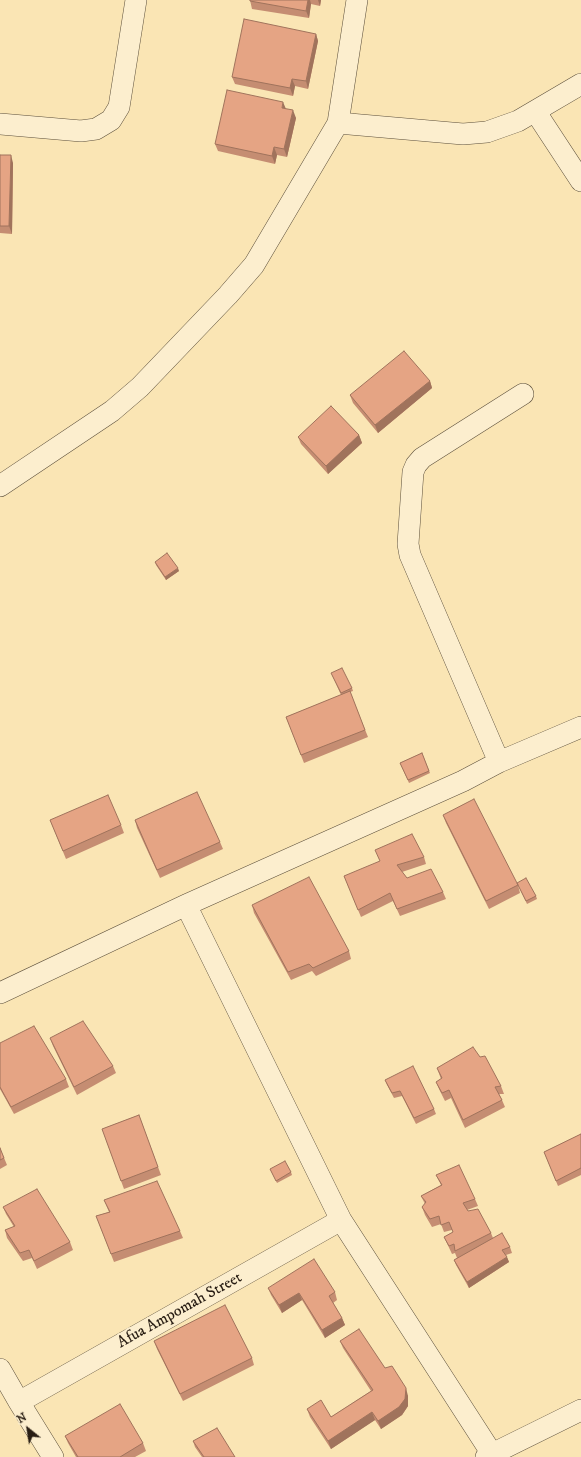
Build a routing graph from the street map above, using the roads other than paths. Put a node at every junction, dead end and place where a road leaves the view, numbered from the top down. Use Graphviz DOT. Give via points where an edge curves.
graph roads {
  1 [pos="136,0"];
  2 [pos="357,0"];
  3 [pos="581,84"];
  4 [pos="535,111"];
  5 [pos="338,123"];
  6 [pos="0,124"];
  7 [pos="581,181"];
  8 [pos="523,394"];
  9 [pos="0,486"];
  10 [pos="581,726"];
  11 [pos="499,762"];
  12 [pos="186,905"];
  13 [pos="0,993"];
  14 [pos="341,1220"];
  15 [pos="0,1368"];
  16 [pos="19,1402"];
  17 [pos="581,1410"];
  18 [pos="491,1456"];
  19 [pos="53,1457"];
  1 -- 6 [label="street" via="119,107 111,120 96,129 81,131"];
  2 -- 5 [label="street"];
  3 -- 4 [label="street"];
  4 -- 5 [label="street" via="518,121 487,132 463,134"];
  4 -- 7 [label="street"];
  5 -- 9 [label="street" via="254,264 228,295 140,387 112,411"];
  8 -- 11 [label="street" via="422,458 416,465 413,472 408,536 410,555"];
  10 -- 11 [label="street"];
  11 -- 12 [label="street" via="463,781"];
  12 -- 13 [label="street"];
  12 -- 14 [label="street"];
  14 -- 16 [label="street, Afua Ampomah Street"];
  14 -- 18 [label="street"];
  15 -- 16 [label="street"];
  16 -- 19 [label="street"];
  17 -- 18 [label="street"];
}
